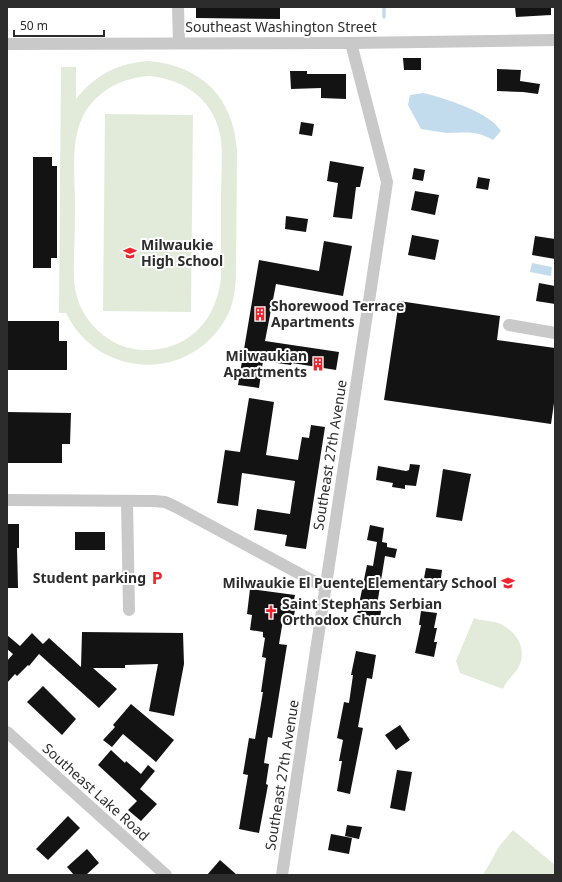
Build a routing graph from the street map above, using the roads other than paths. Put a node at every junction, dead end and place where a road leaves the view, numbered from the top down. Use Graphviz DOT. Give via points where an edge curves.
graph roads {
  1 [pos="178,7"];
  2 [pos="555,40"];
  3 [pos="351,42"];
  4 [pos="179,43"];
  5 [pos="7,44"];
  6 [pos="509,325"];
  7 [pos="555,333"];
  8 [pos="7,500"];
  9 [pos="127,501"];
  10 [pos="326,588"];
  11 [pos="129,610"];
  12 [pos="7,732"];
  13 [pos="166,875"];
  14 [pos="282,875"];
  1 -- 4 [label="street"];
  2 -- 3 [label="street, Southeast Washington Street"];
  3 -- 4 [label="street, Southeast Washington Street"];
  3 -- 10 [label="street, Southeast 27th Avenue" via="387,182"];
  4 -- 5 [label="street, Southeast Washington Street"];
  6 -- 7 [label="street"];
  8 -- 9 [label="street"];
  9 -- 10 [label="street" via="165,502"];
  9 -- 11 [label="street"];
  10 -- 14 [label="street, Southeast 27th Avenue"];
  12 -- 13 [label="street, Southeast Lake Road"];
}
